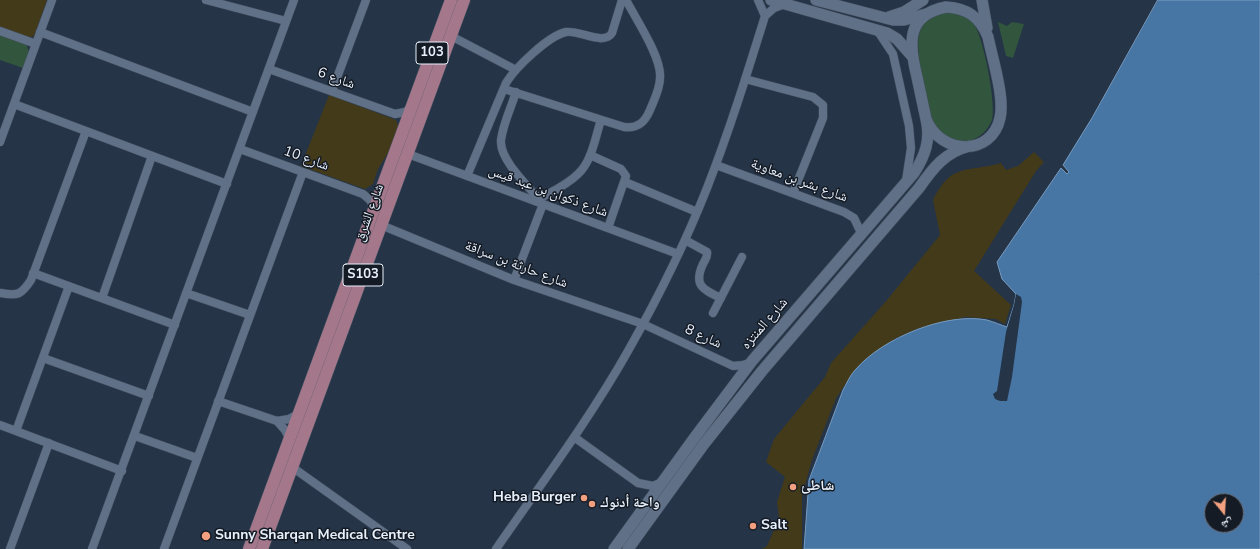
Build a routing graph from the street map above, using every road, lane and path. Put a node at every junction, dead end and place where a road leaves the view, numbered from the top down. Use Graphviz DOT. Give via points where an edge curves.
graph roads {
  1 [pos="52,0"];
  2 [pos="206,0"];
  3 [pos="294,0"];
  4 [pos="366,0"];
  5 [pos="622,0"];
  6 [pos="626,0"];
  7 [pos="758,0"];
  8 [pos="771,0"];
  9 [pos="816,0"];
  10 [pos="922,0"];
  11 [pos="946,0"];
  12 [pos="982,0"];
  13 [pos="461,1"];
  14 [pos="785,4"];
  15 [pos="930,12"];
  16 [pos="765,16"];
  17 [pos="883,18"];
  18 [pos="286,21"];
  19 [pos="876,29"];
  20 [pos="0,31"];
  21 [pos="40,32"];
  22 [pos="451,36"];
  23 [pos="988,37"];
  24 [pos="36,44"];
  25 [pos="912,56"];
  26 [pos="269,69"];
  27 [pos="516,70"];
  28 [pos="745,79"];
  29 [pos="504,89"];
  30 [pos="332,91"];
  31 [pos="516,92"];
  32 [pos="14,104"];
  33 [pos="413,106"];
  34 [pos="253,112"];
  35 [pos="395,114"];
  36 [pos="926,119"];
  37 [pos="601,120"];
  38 [pos="86,131"];
  39 [pos="404,131"];
  40 [pos="0,142"];
  41 [pos="970,146"];
  42 [pos="240,149"];
  43 [pos="408,154"];
  44 [pos="590,155"];
  45 [pos="152,156"];
  46 [pos="716,164"];
  47 [pos="303,172"];
  48 [pos="467,176"];
  49 [pos="625,182"];
  50 [pos="906,182"];
  51 [pos="227,184"];
  52 [pos="384,184"];
  53 [pos="793,193"];
  54 [pos="363,194"];
  55 [pos="390,201"];
  56 [pos="539,202"];
  57 [pos="375,209"];
  58 [pos="697,212"];
  59 [pos="381,225"];
  60 [pos="608,228"];
  61 [pos="862,235"];
  62 [pos="685,240"];
  63 [pos="678,254"];
  64 [pos="742,257"];
  65 [pos="32,276"];
  66 [pos="514,280"];
  67 [pos="69,286"];
  68 [pos="0,292"];
  69 [pos="813,292"];
  70 [pos="186,293"];
  71 [pos="102,298"];
  72 [pos="721,298"];
  73 [pos="713,313"];
  74 [pos="250,315"];
  75 [pos="175,324"];
  76 [pos="643,324"];
  77 [pos="43,358"];
  78 [pos="752,362"];
  79 [pos="762,371"];
  80 [pos="149,396"];
  81 [pos="218,401"];
  82 [pos="300,413"];
  83 [pos="277,421"];
  84 [pos="0,425"];
  85 [pos="16,431"];
  86 [pos="135,436"];
  87 [pos="574,438"];
  88 [pos="290,440"];
  89 [pos="49,443"];
  90 [pos="197,458"];
  91 [pos="292,468"];
  92 [pos="122,470"];
  93 [pos="662,482"];
  94 [pos="273,485"];
  95 [pos="279,502"];
  96 [pos="265,546"];
  97 [pos="396,546"];
  98 [pos="10,549"];
  99 [pos="92,549"];
  100 [pos="164,549"];
  101 [pos="249,549"];
  102 [pos="407,549"];
  103 [pos="496,549"];
  104 [pos="614,549"];
  105 [pos="628,549"];
  1 -- 21 [label="street"];
  2 -- 18 [label="street"];
  3 -- 18 [label="street"];
  4 -- 30 [label="street"];
  5 -- 27 [label="street" via="612,33 608,38 573,32 558,35"];
  6 -- 37 [label="street" via="659,63 660,79 647,117 640,125 624,127"];
  7 -- 16 [label="street"];
  8 -- 14 [label="main road"];
  9 -- 17 [label="main road"];
  10 -- 17 [label="main road" via="904,12"];
  11 -- 15 [label="main road"];
  12 -- 23 [label="main road"];
  13 -- 22 [label="main road, شارع الشرق / S103"];
  13 -- 33 [label="main road, شارع الشرق / 103"];
  14 -- 16 [label="street" via="774,8"];
  14 -- 19 [label="main road"];
  15 -- 17 [label="main road" via="904,20"];
  15 -- 23 [label="main road" via="946,7 968,11 980,22"];
  15 -- 25 [label="main road" via="914,29"];
  16 -- 28 [label="street"];
  18 -- 26 [label="street"];
  19 -- 25 [label="main road" via="897,39"];
  19 -- 50 [label="street" via="893,54 909,126 911,160"];
  20 -- 24 [label="street"];
  21 -- 24 [label="street"];
  21 -- 34 [label="street"];
  22 -- 27 [label="street"];
  22 -- 43 [label="main road, شارع الشرق / S103"];
  23 -- 41 [label="main road" via="1002,111 997,127 989,137"];
  24 -- 32 [label="street"];
  25 -- 36 [label="main road"];
  26 -- 30 [label="street, شارع 6"];
  26 -- 34 [label="street"];
  27 -- 29 [label="street"];
  28 -- 46 [label="street"];
  28 -- 53 [label="street" via="813,97 823,105 823,118"];
  29 -- 31 [label="street"];
  29 -- 48 [label="street"];
  30 -- 35 [label="street, شارع 6"];
  31 -- 37 [label="street"];
  31 -- 56 [label="street" via="502,134 502,151"];
  32 -- 38 [label="street"];
  32 -- 40 [label="street"];
  33 -- 35 [label="street" via="405,112"];
  33 -- 39 [label="main road, شارع الشرق / S103"];
  34 -- 42 [label="street"];
  35 -- 39 [label="street"];
  36 -- 41 [label="main road" via="930,128 942,141 951,145"];
  36 -- 50 [label="main road, شارع المنتزه" via="929,130 925,153"];
  37 -- 44 [label="street"];
  38 -- 45 [label="street"];
  38 -- 65 [label="street"];
  39 -- 52 [label="main road, شارع الشرق / S103"];
  41 -- 79 [label="main road, شارع المنتزه" via="952,152 938,164"];
  42 -- 47 [label="street, شارع 10"];
  42 -- 51 [label="street"];
  43 -- 48 [label="street, شارع ذكوان بن عبد قيس"];
  43 -- 55 [label="main road, شارع الشرق / S103"];
  44 -- 49 [label="street" via="623,170"];
  44 -- 56 [label="street" via="578,174"];
  45 -- 51 [label="street"];
  45 -- 71 [label="street"];
  46 -- 53 [label="street, شارع بشر بن معاوية"];
  46 -- 58 [label="street"];
  47 -- 54 [label="street, شارع 10"];
  47 -- 74 [label="street"];
  48 -- 56 [label="street, شارع ذكوان بن عبد قيس"];
  49 -- 58 [label="street"];
  49 -- 60 [label="street"];
  50 -- 61 [label="main road, شارع المنتزه"];
  51 -- 70 [label="street"];
  52 -- 54 [label="street" via="374,191"];
  52 -- 55 [label="main road" via="390,182 393,186"];
  52 -- 57 [label="main road, شارع الشرق / S103"];
  53 -- 61 [label="street, شارع بشر بن معاوية" via="850,214 858,223"];
  54 -- 57 [label="street"];
  55 -- 59 [label="main road, شارع الشرق / S103"];
  56 -- 60 [label="street, شارع ذكوان بن عبد قيس"];
  56 -- 66 [label="street"];
  57 -- 82 [label="main road, شارع الشرق / S103"];
  58 -- 62 [label="street"];
  59 -- 66 [label="street, شارع حارثة بن سراقة"];
  59 -- 91 [label="main road, شارع الشرق / S103"];
  60 -- 63 [label="street, شارع ذكوان بن عبد قيس"];
  61 -- 69 [label="main road, شارع المنتزه"];
  62 -- 63 [label="street"];
  62 -- 72 [label="street" via="707,252 699,281 706,291"];
  63 -- 76 [label="street"];
  64 -- 72 [label="street"];
  65 -- 67 [label="street"];
  65 -- 68 [label="street" via="24,290 18,294"];
  66 -- 76 [label="street, شارع حارثة بن سراقة"];
  67 -- 71 [label="street"];
  67 -- 77 [label="street"];
  69 -- 78 [label="main road, شارع المنتزه"];
  69 -- 79 [label="main road" via="817,292 817,297 776,345"];
  70 -- 74 [label="street"];
  70 -- 75 [label="street"];
  71 -- 75 [label="street"];
  72 -- 73 [label="street"];
  74 -- 81 [label="street"];
  75 -- 80 [label="street"];
  76 -- 78 [label="street, شارع 8" via="733,366"];
  76 -- 87 [label="street" via="611,381"];
  77 -- 80 [label="street"];
  77 -- 85 [label="street"];
  78 -- 93 [label="main road, شارع المنتزه"];
  79 -- 105 [label="main road, شارع المنتزه" via="704,444"];
  80 -- 86 [label="street"];
  81 -- 83 [label="street"];
  81 -- 90 [label="street"];
  82 -- 83 [label="street" via="290,419"];
  82 -- 88 [label="main road, شارع الشرق / S103"];
  83 -- 88 [label="street"];
  84 -- 85 [label="street"];
  85 -- 89 [label="street"];
  86 -- 90 [label="street"];
  86 -- 92 [label="street"];
  87 -- 93 [label="street" via="638,483 653,486"];
  87 -- 103 [label="street"];
  88 -- 94 [label="main road, شارع الشرق / S103"];
  89 -- 92 [label="street"];
  89 -- 98 [label="street"];
  90 -- 100 [label="street"];
  91 -- 95 [label="main road, شارع الشرق / S103"];
  91 -- 97 [label="street"];
  92 -- 99 [label="street"];
  93 -- 104 [label="main road, شارع المنتزه"];
  94 -- 95 [label="main road" via="271,502"];
  94 -- 101 [label="main road, شارع الشرق / S103"];
  95 -- 96 [label="main road, شارع الشرق / S103"];
  97 -- 102 [label="street"];
}
